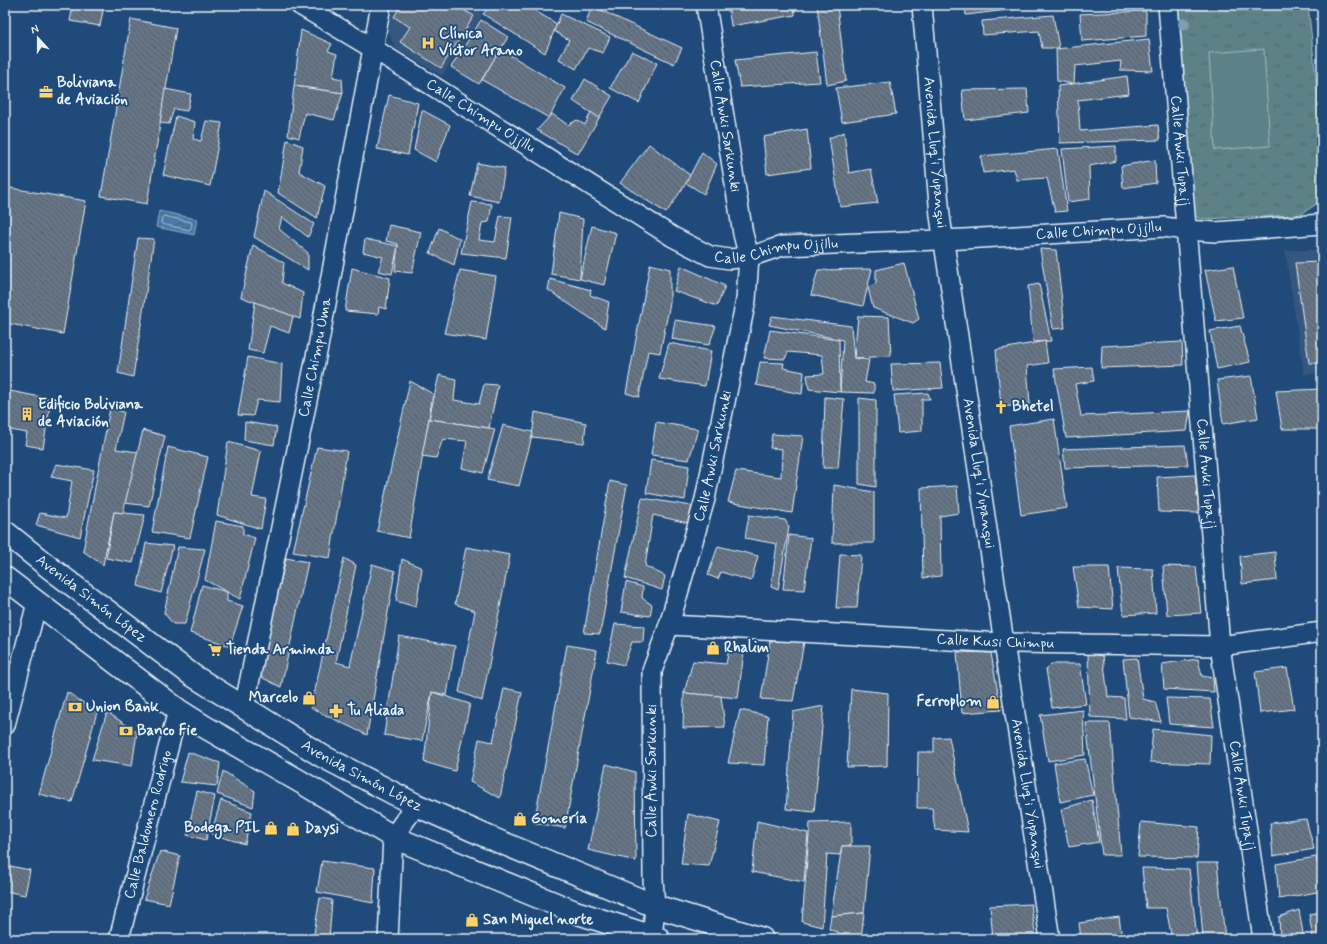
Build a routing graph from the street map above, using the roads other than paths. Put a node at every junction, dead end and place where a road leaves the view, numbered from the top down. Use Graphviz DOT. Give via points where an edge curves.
graph roads {
  1 [pos="300,5"];
  2 [pos="381,5"];
  3 [pos="706,5"];
  4 [pos="922,5"];
  5 [pos="1168,5"];
  6 [pos="374,49"];
  7 [pos="1322,224"];
  8 [pos="1186,230"];
  9 [pos="944,239"];
  10 [pos="749,257"];
  11 [pos="5,532"];
  12 [pos="5,578"];
  13 [pos="37,603"];
  14 [pos="669,625"];
  15 [pos="1322,632"];
  16 [pos="1004,643"];
  17 [pos="1220,646"];
  18 [pos="244,708"];
  19 [pos="178,710"];
  20 [pos="5,725"];
  21 [pos="416,804"];
  22 [pos="393,837"];
  23 [pos="655,906"];
  24 [pos="654,938"];
  25 [pos="119,939"];
  26 [pos="388,939"];
  27 [pos="762,939"];
  28 [pos="1050,939"];
  29 [pos="1263,939"];
  1 -- 6 [label="street, Calle Chimpu Ojjllu"];
  2 -- 6 [label="street, Calle Chimpu Uma"];
  3 -- 10 [label="street, Calle Awki Sarkunki" via="743,234"];
  4 -- 9 [label="street, Avenida Lluq'i Yupanqui"];
  5 -- 8 [label="street, Calle Awki Tupajj"];
  6 -- 10 [label="street, Calle Chimpu Ojjllu" via="689,246 710,256 730,259"];
  6 -- 18 [label="street, Calle Chimpu Uma" via="318,347"];
  7 -- 8 [label="street, Calle Chimpu Ojjllu" via="1215,232"];
  8 -- 9 [label="street, Calle Chimpu Ojjllu" via="1164,227"];
  8 -- 17 [label="street, Calle Awki Tupajj"];
  9 -- 10 [label="street, Calle Chimpu Ojjllu" via="782,246"];
  9 -- 16 [label="street, Avenida Lluq'i Yupanqui"];
  10 -- 14 [label="street, Calle Awki Sarkunki" via="746,300 705,499"];
  11 -- 18 [label="main road, Avenida Simón López" via="192,675"];
  12 -- 13 [label="main road"];
  13 -- 19 [label="main road"];
  13 -- 20 [label="street"];
  14 -- 16 [label="street, Calle Kusi Chimpu"];
  14 -- 23 [label="street, Calle Awki Sarkunki" via="652,671"];
  15 -- 17 [label="street, Calle Kusi Chimpu"];
  16 -- 17 [label="street, Calle Kusi Chimpu"];
  16 -- 28 [label="street, Avenida Lluq'i Yupanqui"];
  17 -- 29 [label="street, Calle Awki Tupajj"];
  18 -- 21 [label="main road, Avenida Simón López" via="322,756"];
  19 -- 22 [label="main road"];
  19 -- 25 [label="street, Calle Baldomero Rodrigo"];
  21 -- 22 [label="street"];
  21 -- 23 [label="main road, Avenida Simón López" via="488,837"];
  22 -- 24 [label="main road" via="575,912"];
  22 -- 26 [label="street"];
  23 -- 24 [label="street, Calle Awki Sarkunki"];
  23 -- 27 [label="main road, Avenida Simón López"];
}
